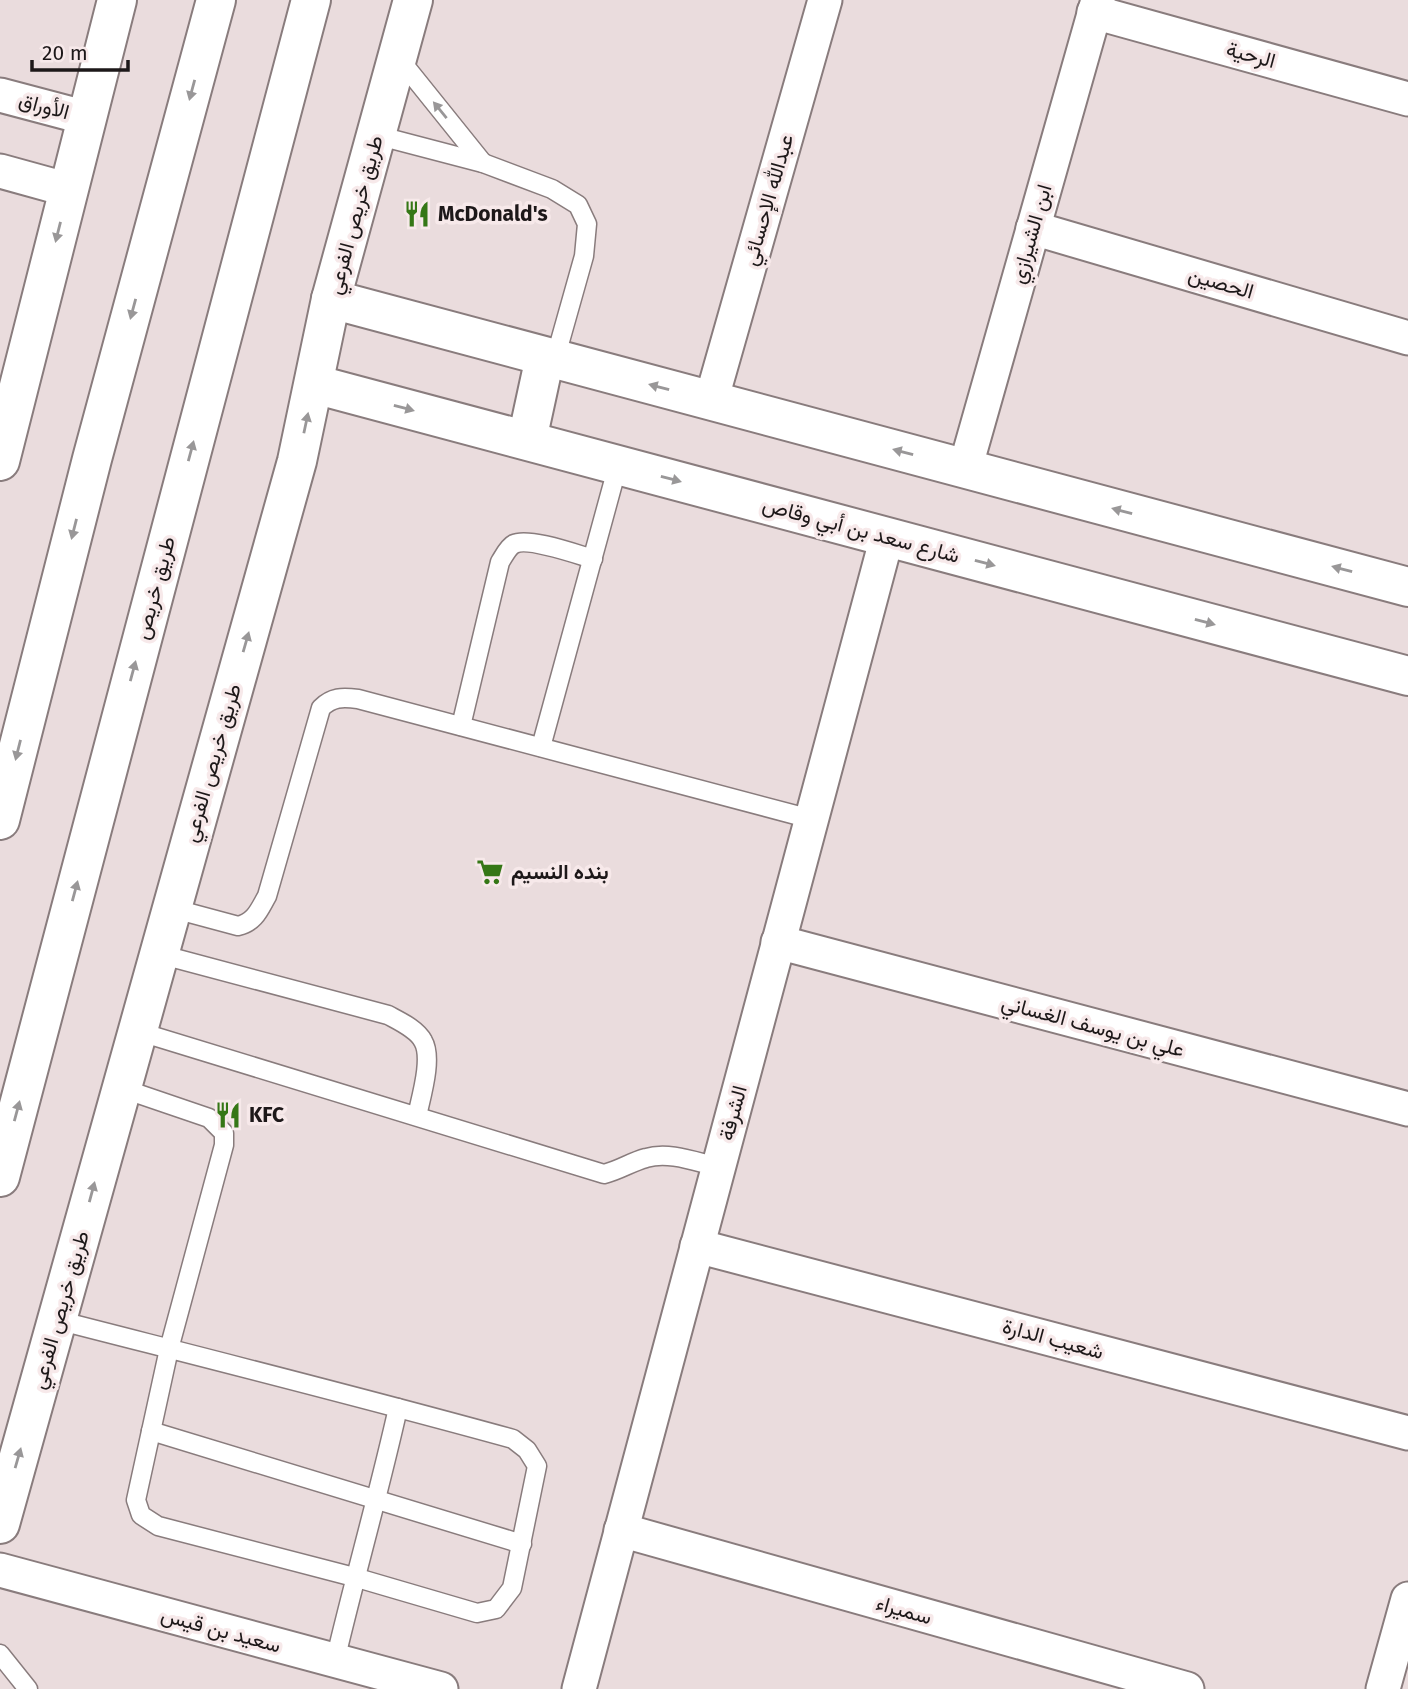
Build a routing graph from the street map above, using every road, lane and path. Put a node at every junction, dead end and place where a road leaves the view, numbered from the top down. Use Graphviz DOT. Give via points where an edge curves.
graph roads {
  1 [pos="117,0"];
  2 [pos="216,0"];
  3 [pos="311,0"];
  4 [pos="413,0"];
  5 [pos="825,0"];
  6 [pos="1096,6"];
  7 [pos="397,56"];
  8 [pos="0,95"];
  9 [pos="1408,99"];
  10 [pos="87,118"];
  11 [pos="376,135"];
  12 [pos="483,163"];
  13 [pos="0,171"];
  14 [pos="69,190"];
  15 [pos="1033,229"];
  16 [pos="331,299"];
  17 [pos="1408,338"];
  18 [pos="550,358"];
  19 [pos="314,384"];
  20 [pos="711,401"];
  21 [pos="527,440"];
  22 [pos="0,461"];
  23 [pos="618,465"];
  24 [pos="965,469"];
  25 [pos="887,537"];
  26 [pos="593,559"];
  27 [pos="1408,587"];
  28 [pos="1408,676"];
  29 [pos="461,726"];
  30 [pos="541,747"];
  31 [pos="811,819"];
  32 [pos="0,820"];
  33 [pos="171,908"];
  34 [pos="778,942"];
  35 [pos="159,954"];
  36 [pos="137,1031"];
  37 [pos="121,1088"];
  38 [pos="1408,1109"];
  39 [pos="417,1116"];
  40 [pos="718,1167"];
  41 [pos="0,1177"];
  42 [pos="697,1245"];
  43 [pos="57,1320"];
  44 [pos="169,1349"];
  45 [pos="398,1408"];
  46 [pos="151,1431"];
  47 [pos="1408,1433"];
  48 [pos="377,1500"];
  49 [pos="0,1524"];
  50 [pos="621,1530"];
  51 [pos="522,1544"];
  52 [pos="0,1570"];
  53 [pos="354,1577"];
  54 [pos="1408,1599"];
  55 [pos="0,1654"];
  56 [pos="335,1661"];
  57 [pos="27,1689"];
  58 [pos="441,1689"];
  59 [pos="579,1689"];
  60 [pos="1186,1689"];
  61 [pos="1383,1689"];
  1 -- 10 [label="main road"];
  2 -- 32 [label="main road, one-way"];
  41 -- 3 [label="main road, طريق خريص, one-way"];
  4 -- 7 [label="main road, طريق خريص الفرعي"];
  5 -- 20 [label="street, عبدالله الإحسائي"];
  6 -- 9 [label="street, الرحية"];
  6 -- 15 [label="street, ابن الشيرازي"];
  7 -- 11 [label="main road, طريق خريص الفرعي"];
  12 -- 7 [label="lane, one-way"];
  8 -- 10 [label="street, الأوراق"];
  10 -- 14 [label="main road"];
  11 -- 12 [label="lane"];
  11 -- 16 [label="main road, طريق خريص الفرعي"];
  12 -- 18 [label="lane" via="552,189 578,205 587,224 584,256"];
  13 -- 14 [label="street"];
  14 -- 22 [label="main road, one-way"];
  15 -- 17 [label="street, الحصين"];
  15 -- 24 [label="street, ابن الشيرازي"];
  16 -- 18 [label="main road"];
  16 -- 19 [label="main road, طريق خريص الفرعي"];
  20 -- 18 [label="main road, one-way"];
  18 -- 21 [label="main road"];
  19 -- 21 [label="main road, شارع سعد بن أبي وقاص, one-way"];
  33 -- 19 [label="main road, طريق خريص الفرعي, one-way" via="297,461"];
  24 -- 20 [label="main road, one-way"];
  21 -- 23 [label="main road, شارع سعد بن أبي وقاص"];
  23 -- 25 [label="main road, شارع سعد بن أبي وقاص, one-way"];
  23 -- 26 [label="lane"];
  27 -- 24 [label="main road, one-way"];
  25 -- 28 [label="main road, شارع سعد بن أبي وقاص, one-way"];
  25 -- 31 [label="street, الشرفة"];
  26 -- 29 [label="lane" via="528,542 516,542 509,548 500,562"];
  26 -- 30 [label="lane"];
  29 -- 30 [label="lane"];
  29 -- 33 [label="lane" via="358,699 330,700 321,708 267,896 254,918 238,926"];
  30 -- 31 [label="lane"];
  31 -- 34 [label="street, الشرفة"];
  33 -- 35 [label="main road, طريق خريص الفرعي"];
  34 -- 38 [label="street, علي بن يوسف الغساني"];
  34 -- 40 [label="street, الشرفة"];
  35 -- 36 [label="main road, طريق خريص الفرعي"];
  35 -- 39 [label="lane" via="388,1015 405,1024 423,1039 428,1055"];
  36 -- 37 [label="main road, طريق خريص الفرعي"];
  36 -- 39 [label="lane"];
  43 -- 37 [label="main road, طريق خريص الفرعي, one-way"];
  37 -- 44 [label="lane" via="209,1118 224,1133"];
  39 -- 40 [label="lane" via="604,1174 663,1155"];
  40 -- 42 [label="street, الشرفة"];
  42 -- 47 [label="street, شعيب الدارة"];
  42 -- 50 [label="street, الشرفة"];
  43 -- 44 [label="lane"];
  49 -- 43 [label="main road, طريق خريص الفرعي, one-way"];
  44 -- 45 [label="lane"];
  44 -- 46 [label="lane"];
  45 -- 48 [label="lane"];
  45 -- 51 [label="lane" via="513,1440 527,1450 537,1466"];
  46 -- 48 [label="lane"];
  46 -- 53 [label="lane" via="136,1500 141,1515 158,1525"];
  48 -- 51 [label="lane"];
  48 -- 53 [label="lane"];
  50 -- 59 [label="street, الشرفة"];
  50 -- 60 [label="street, سميراء"];
  51 -- 53 [label="lane" via="512,1588 496,1609 477,1613"];
  52 -- 56 [label="street, سعيد بن قيس"];
  53 -- 56 [label="lane"];
  54 -- 61 [label="street"];
  55 -- 57 [label="lane"];
  56 -- 58 [label="street, سعيد بن قيس"];
}
